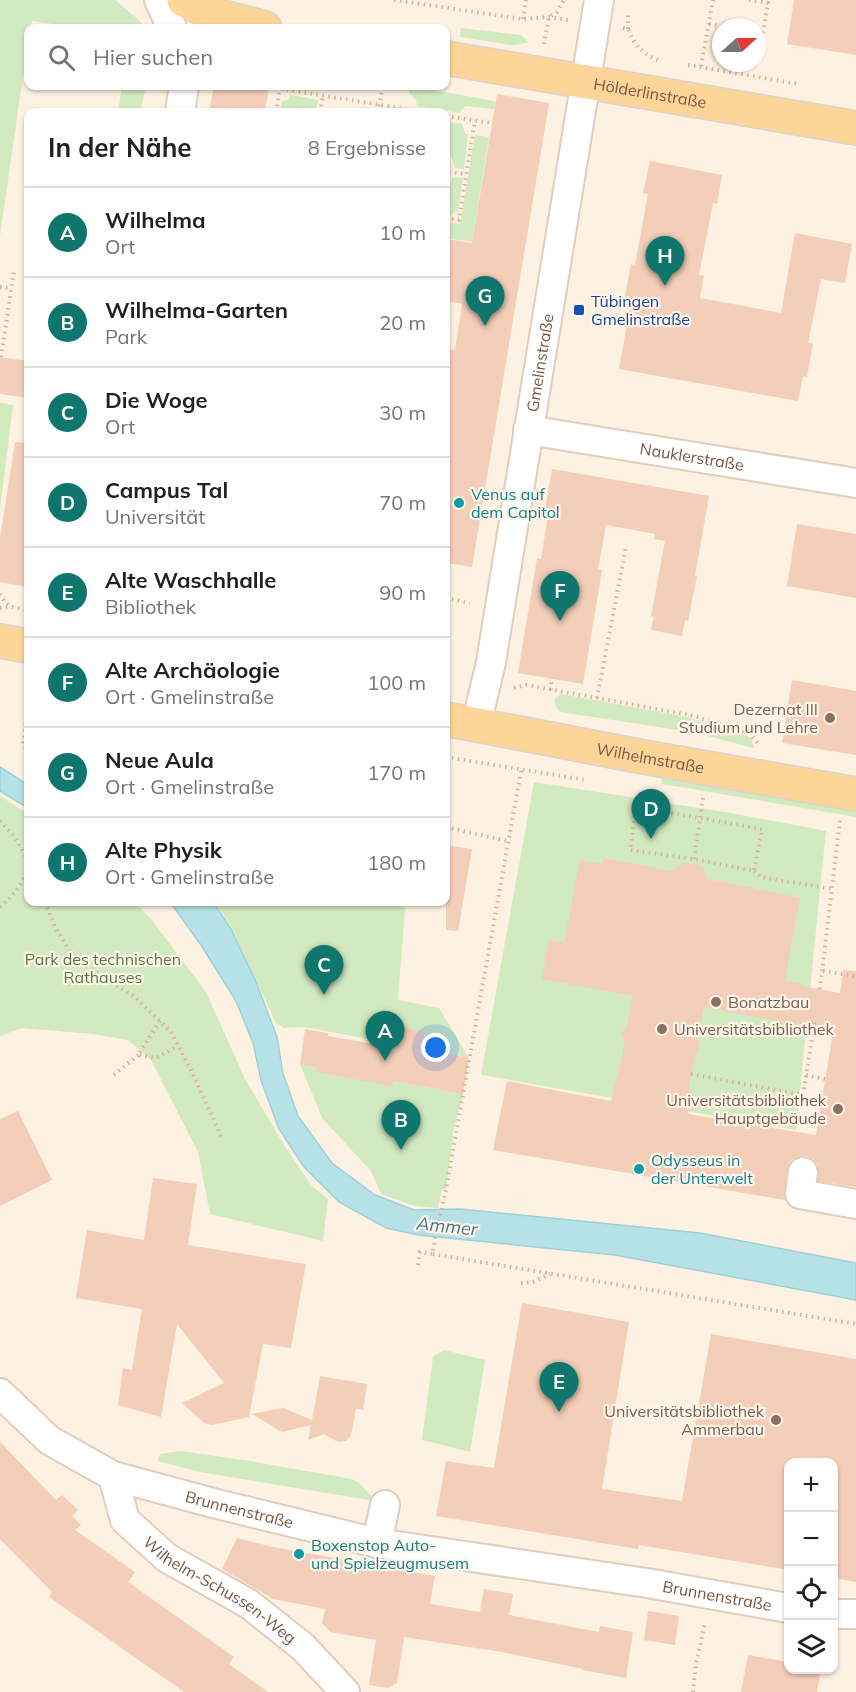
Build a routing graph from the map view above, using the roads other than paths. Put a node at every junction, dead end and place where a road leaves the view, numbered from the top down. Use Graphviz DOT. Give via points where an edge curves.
graph roads {
  1 [pos="178,6"];
  2 [pos="597,12"];
  3 [pos="250,24"];
  4 [pos="450,58"];
  5 [pos="585,82"];
  6 [pos="183,90"];
  7 [pos="181,108"];
  8 [pos="856,128"];
  9 [pos="528,430"];
  10 [pos="856,483"];
  11 [pos="0,641"];
  12 [pos="24,645"];
  13 [pos="461,722"];
  14 [pos="848,807"];
  15 [pos="803,1172"];
  16 [pos="856,1204"];
  17 [pos="0,1393"];
  18 [pos="113,1476"];
  19 [pos="386,1505"];
  20 [pos="377,1543"];
  21 [pos="784,1607"];
  22 [pos="838,1614"];
  23 [pos="856,1614"];
  24 [pos="345,1692"];
  1 -- 3 [label="main road"];
  2 -- 5 [label="street, Gmelinstraße"];
  4 -- 5 [label="main road, Hölderlinstraße"];
  5 -- 8 [label="main road, Hölderlinstraße"];
  5 -- 9 [label="street, Gmelinstraße"];
  6 -- 7 [label="street"];
  9 -- 10 [label="street, Nauklerstraße"];
  9 -- 13 [label="street, Gmelinstraße" via="484,694"];
  11 -- 12 [label="main road"];
  13 -- 14 [label="main road, Wilhelmstraße"];
  15 -- 16 [label="street" via="800,1194"];
  17 -- 18 [label="street, Brunnenstraße" via="49,1440"];
  18 -- 20 [label="street, Brunnenstraße"];
  18 -- 24 [label="street, Wilhelm-Schussen-Weg" via="125,1520 167,1558 249,1604 303,1647"];
  19 -- 20 [label="street"];
  20 -- 21 [label="street, Brunnenstraße"];
  22 -- 23 [label="street"];
}
